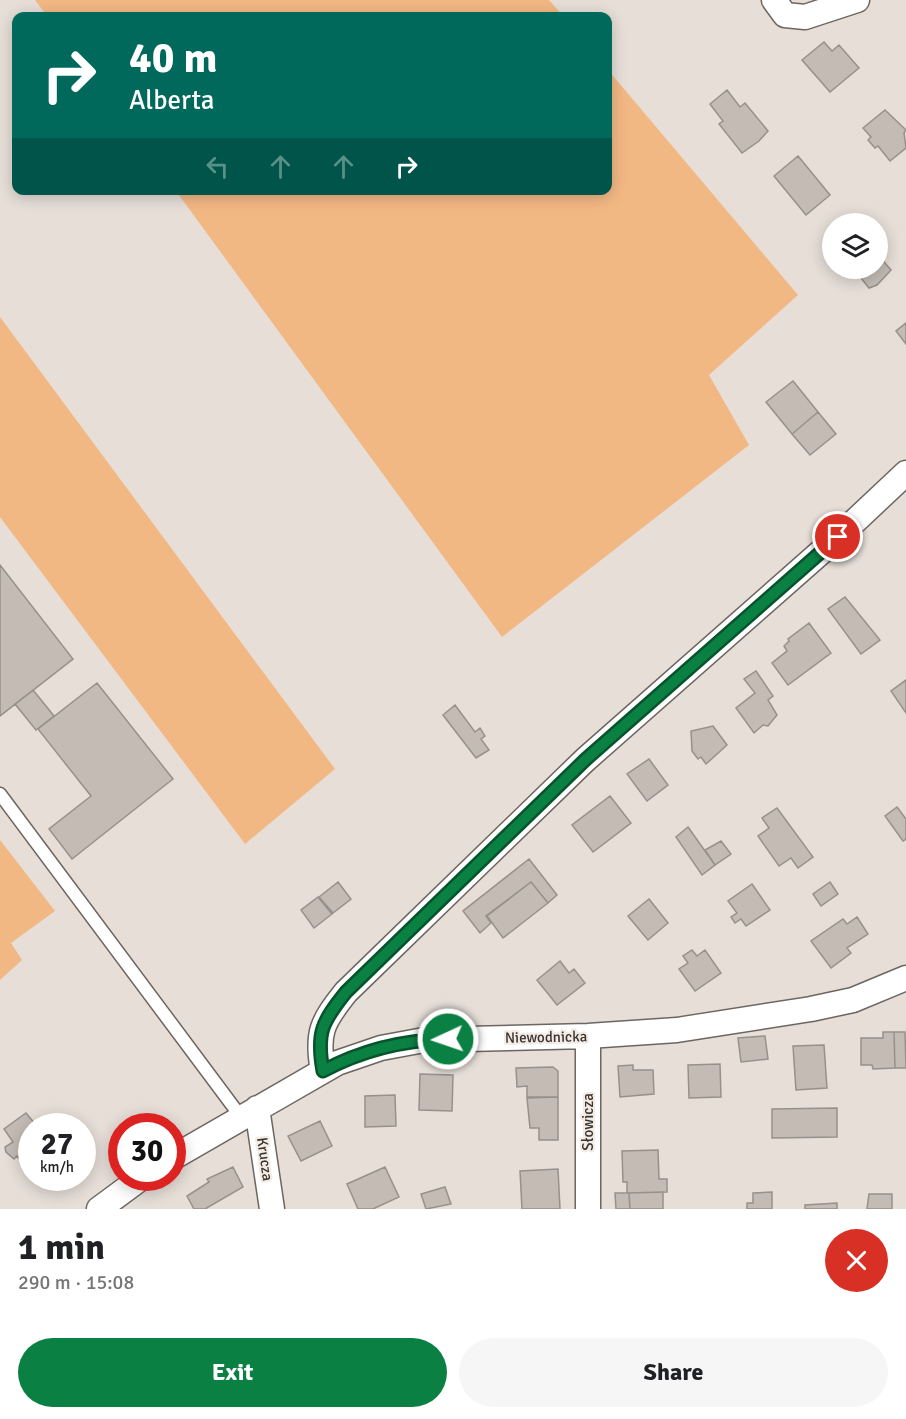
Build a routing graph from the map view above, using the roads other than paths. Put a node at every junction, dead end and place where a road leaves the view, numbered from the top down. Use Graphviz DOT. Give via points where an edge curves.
graph roads {
  1 [pos="774,0"];
  2 [pos="857,0"];
  3 [pos="906,472"];
  4 [pos="0,794"];
  5 [pos="906,978"];
  6 [pos="588,1036"];
  7 [pos="323,1071"];
  8 [pos="249,1113"];
  9 [pos="186,1150"];
  10 [pos="123,1191"];
  11 [pos="99,1209"];
  12 [pos="272,1209"];
  13 [pos="588,1209"];
  1 -- 2 [label="street" via="785,15 806,17"];
  3 -- 7 [label="street" via="585,760 346,992 324,1020 318,1045"];
  4 -- 8 [label="lane"];
  5 -- 6 [label="street, Niewodnicka" via="853,1000 811,1010 677,1030"];
  6 -- 7 [label="street, Niewodnicka" via="424,1040 381,1048"];
  6 -- 13 [label="street, Słowicza"];
  7 -- 8 [label="street, Niewodnicka"];
  8 -- 9 [label="street, Niewodnicka"];
  8 -- 12 [label="street, Krucza"];
  10 -- 11 [label="street"];
}
